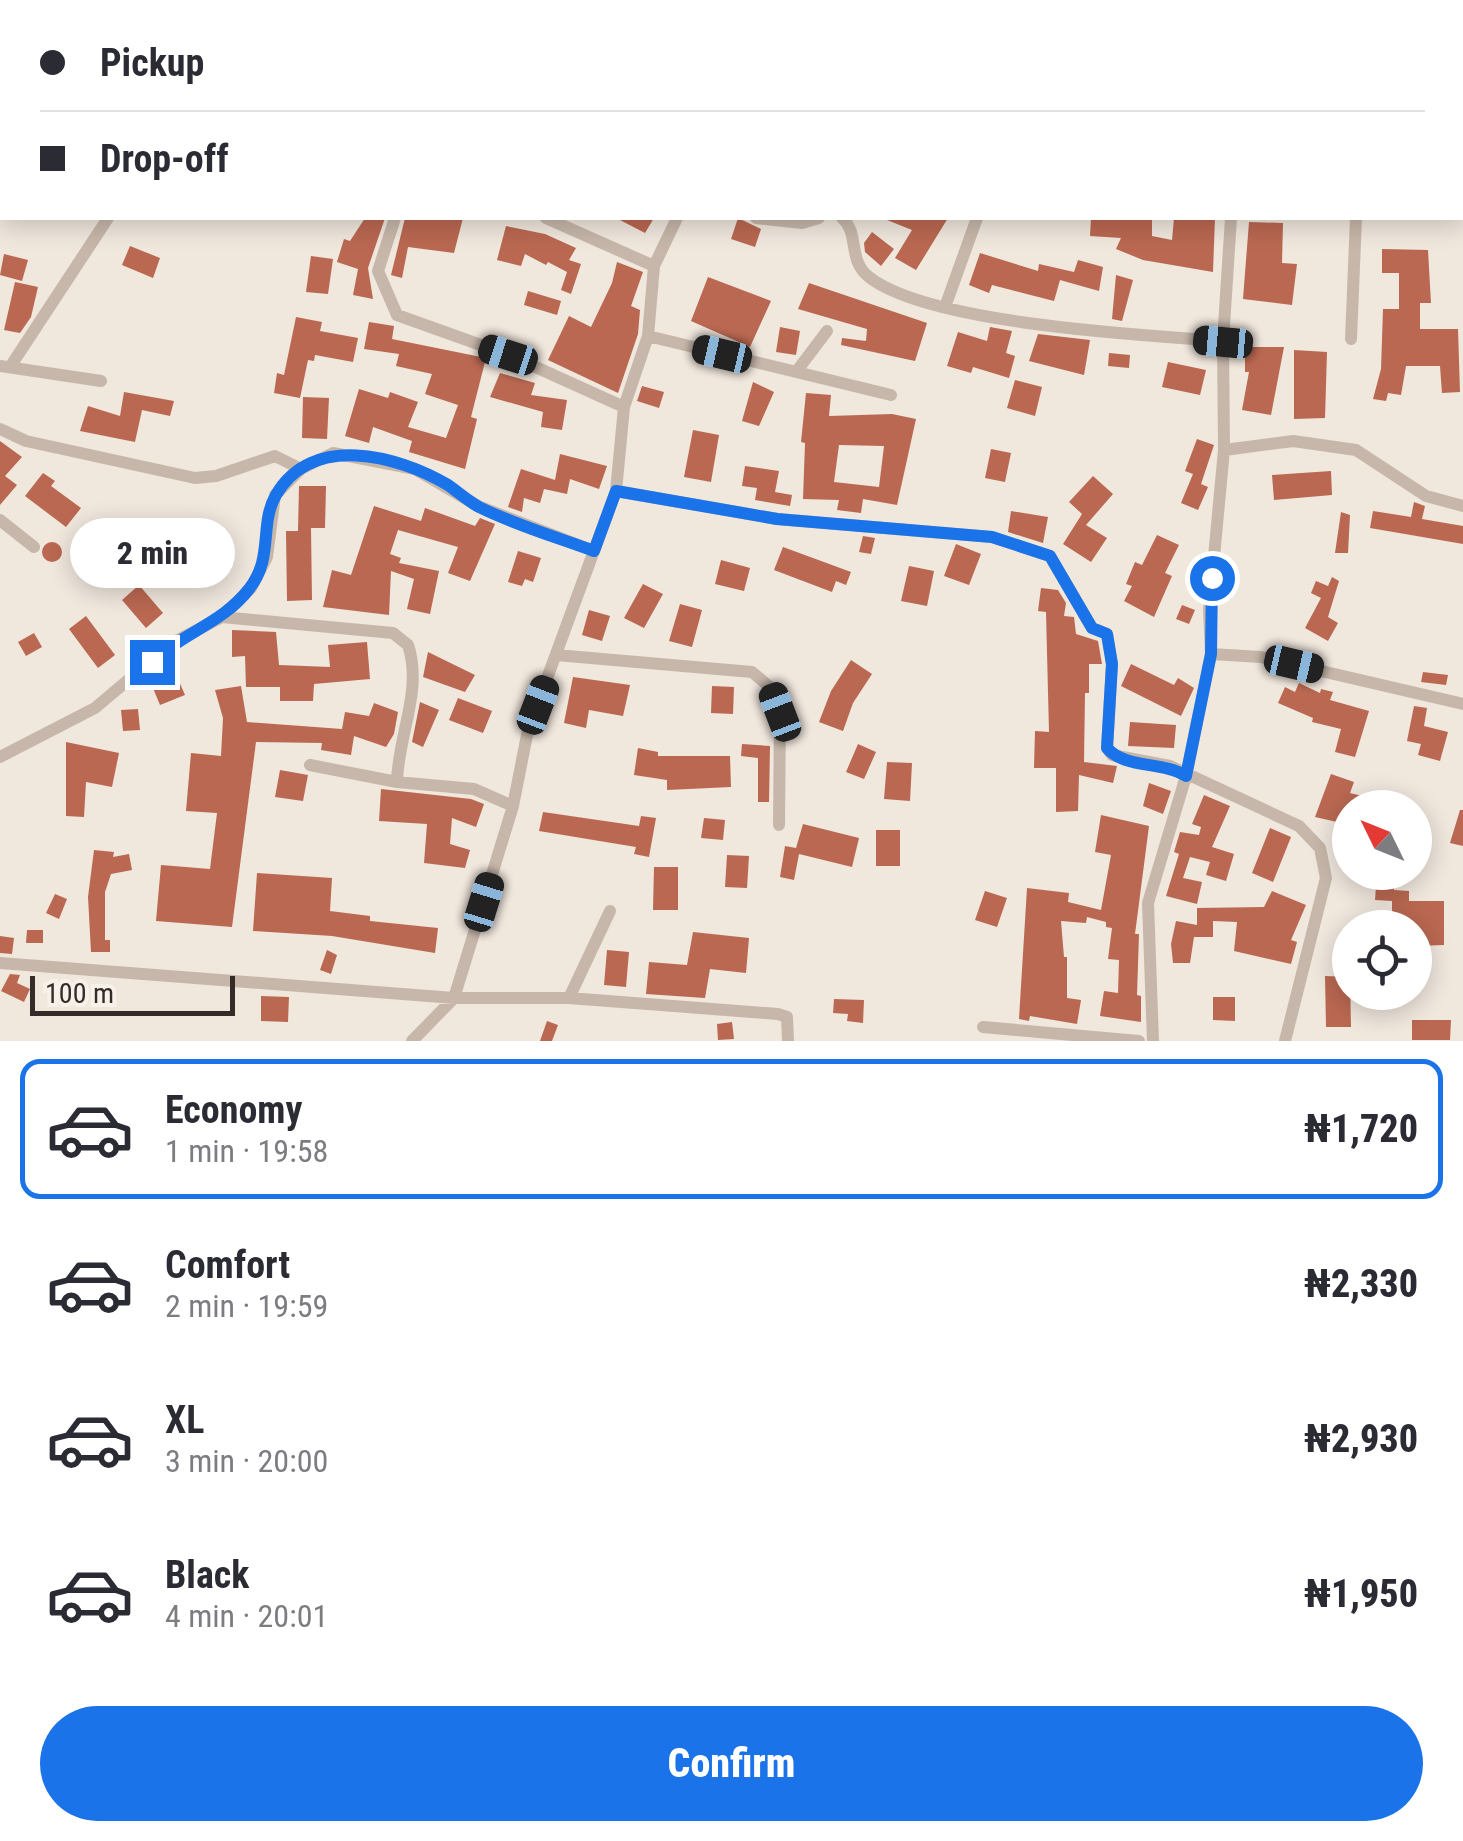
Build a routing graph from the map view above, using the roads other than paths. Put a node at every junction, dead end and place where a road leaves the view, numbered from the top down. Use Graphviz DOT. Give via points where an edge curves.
graph roads {
  1 [pos="107,220"];
  2 [pos="394,220"];
  3 [pos="550,220"];
  4 [pos="675,220"];
  5 [pos="774,220"];
  6 [pos="812,220"];
  7 [pos="844,220"];
  8 [pos="976,220"];
  9 [pos="1232,220"];
  10 [pos="1356,220"];
  11 [pos="654,266"];
  12 [pos="945,308"];
  13 [pos="827,331"];
  14 [pos="648,336"];
  15 [pos="1351,339"];
  16 [pos="1223,342"];
  17 [pos="5,367"];
  18 [pos="796,372"];
  19 [pos="101,381"];
  20 [pos="891,395"];
  21 [pos="624,406"];
  22 [pos="0,429"];
  23 [pos="1224,450"];
  24 [pos="301,469"];
  25 [pos="616,491"];
  26 [pos="1463,506"];
  27 [pos="0,520"];
  28 [pos="34,547"];
  29 [pos="594,551"];
  30 [pos="222,617"];
  31 [pos="556,654"];
  32 [pos="1211,654"];
  33 [pos="1463,704"];
  34 [pos="0,757"];
  35 [pos="310,765"];
  36 [pos="1186,776"];
  37 [pos="397,782"];
  38 [pos="513,806"];
  39 [pos="779,825"];
  40 [pos="610,911"];
  41 [pos="0,964"];
  42 [pos="454,998"];
  43 [pos="569,998"];
  44 [pos="982,1028"];
  45 [pos="412,1041"];
  46 [pos="788,1041"];
  47 [pos="1140,1041"];
  48 [pos="1152,1041"];
  49 [pos="1285,1041"];
  1 -- 17 [label="street"];
  2 -- 21 [label="street" via="378,271 397,316"];
  3 -- 11 [label="street"];
  4 -- 11 [label="street"];
  5 -- 6 [label="street"];
  7 -- 12 [label="street" via="863,273 880,286"];
  8 -- 12 [label="street"];
  9 -- 16 [label="street"];
  10 -- 15 [label="street"];
  11 -- 14 [label="street"];
  12 -- 16 [label="street"];
  13 -- 18 [label="street"];
  14 -- 18 [label="street"];
  14 -- 21 [label="street"];
  16 -- 23 [label="street"];
  17 -- 19 [label="street"];
  18 -- 20 [label="street"];
  21 -- 25 [label="street"];
  22 -- 24 [label="street" via="26,441 196,478 275,456"];
  23 -- 26 [label="street" via="1293,440 1356,450 1426,496"];
  23 -- 32 [label="street" via="1208,610"];
  24 -- 29 [label="street" via="334,453 415,469 478,506"];
  24 -- 30 [label="street" via="275,496 266,557 251,588"];
  25 -- 29 [label="street"];
  25 -- 36 [label="street" via="777,519 992,537 1050,556 1092,628 1107,634 1107,748 1121,759 1170,766"];
  27 -- 28 [label="street"];
  29 -- 31 [label="street"];
  30 -- 34 [label="street" via="172,642 95,708"];
  30 -- 37 [label="street" via="402,638 414,682 398,745"];
  31 -- 38 [label="street" via="528,730"];
  31 -- 39 [label="street" via="752,672 771,688 780,712"];
  32 -- 33 [label="street" via="1278,661"];
  32 -- 36 [label="street"];
  35 -- 37 [label="street"];
  36 -- 48 [label="street" via="1148,903"];
  36 -- 49 [label="street" via="1299,826 1320,848 1326,878"];
  37 -- 38 [label="street" via="474,789"];
  38 -- 42 [label="street"];
  40 -- 43 [label="street"];
  41 -- 42 [label="street"];
  42 -- 43 [label="street"];
  42 -- 45 [label="street"];
  43 -- 46 [label="street" via="778,1014 787,1017"];
  44 -- 47 [label="street"];
}
